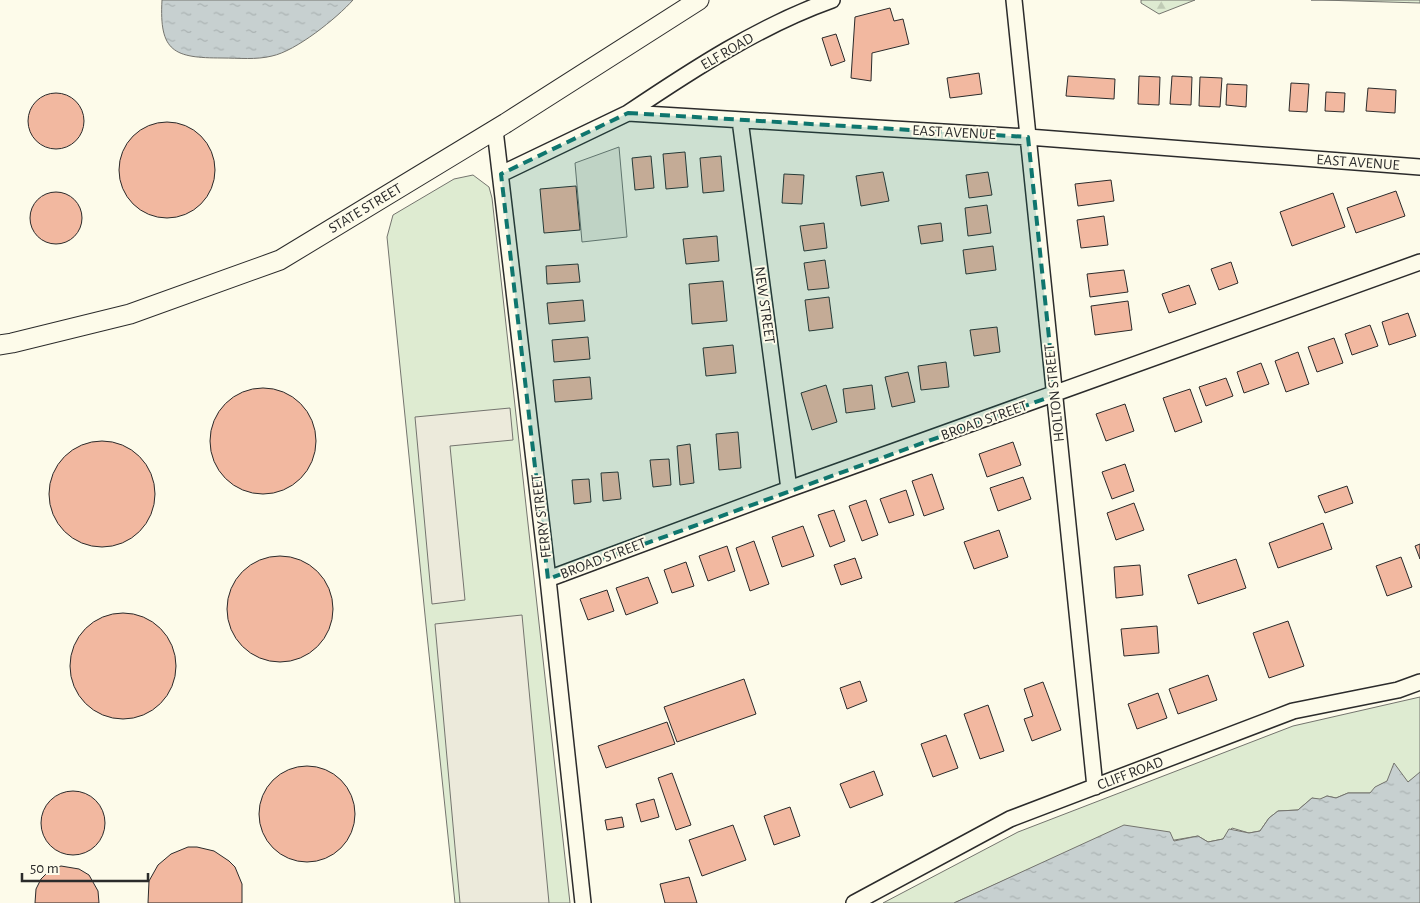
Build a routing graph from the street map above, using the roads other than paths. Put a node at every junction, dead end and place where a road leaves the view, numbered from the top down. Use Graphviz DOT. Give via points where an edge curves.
graph roads {
  1 [pos="699,0"];
  2 [pos="832,0"];
  3 [pos="1014,0"];
  4 [pos="628,113"];
  5 [pos="740,120"];
  6 [pos="495,130"];
  7 [pos="1028,137"];
  8 [pos="1420,167"];
  9 [pos="501,174"];
  10 [pos="1420,262"];
  11 [pos="0,345"];
  12 [pos="1054,394"];
  13 [pos="789,489"];
  14 [pos="548,579"];
  15 [pos="1420,682"];
  16 [pos="1095,787"];
  17 [pos="583,903"];
  18 [pos="854,903"];
  1 -- 6 [label="street, STATE STREET"];
  2 -- 4 [label="street, ELF ROAD" via="760,32"];
  3 -- 7 [label="street, HOLTON STREET"];
  4 -- 5 [label="street, EAST AVENUE"];
  4 -- 9 [label="street, EAST AVENUE"];
  5 -- 7 [label="street, EAST AVENUE"];
  5 -- 13 [label="street, NEW STREET"];
  6 -- 9 [label="street, FERRY STREET"];
  6 -- 11 [label="street, STATE STREET" via="280,260 130,314"];
  7 -- 8 [label="street, EAST AVENUE"];
  7 -- 12 [label="street, HOLTON STREET"];
  9 -- 14 [label="street, FERRY STREET"];
  10 -- 12 [label="street, BROAD STREET"];
  12 -- 13 [label="street, BROAD STREET"];
  12 -- 16 [label="street, HOLTON STREET"];
  13 -- 14 [label="street, BROAD STREET"];
  14 -- 17 [label="street, FERRY STREET"];
  15 -- 16 [label="street, CLIFF ROAD" via="1398,690 1293,711"];
  16 -- 18 [label="street, CLIFF ROAD" via="1010,819"];
}
